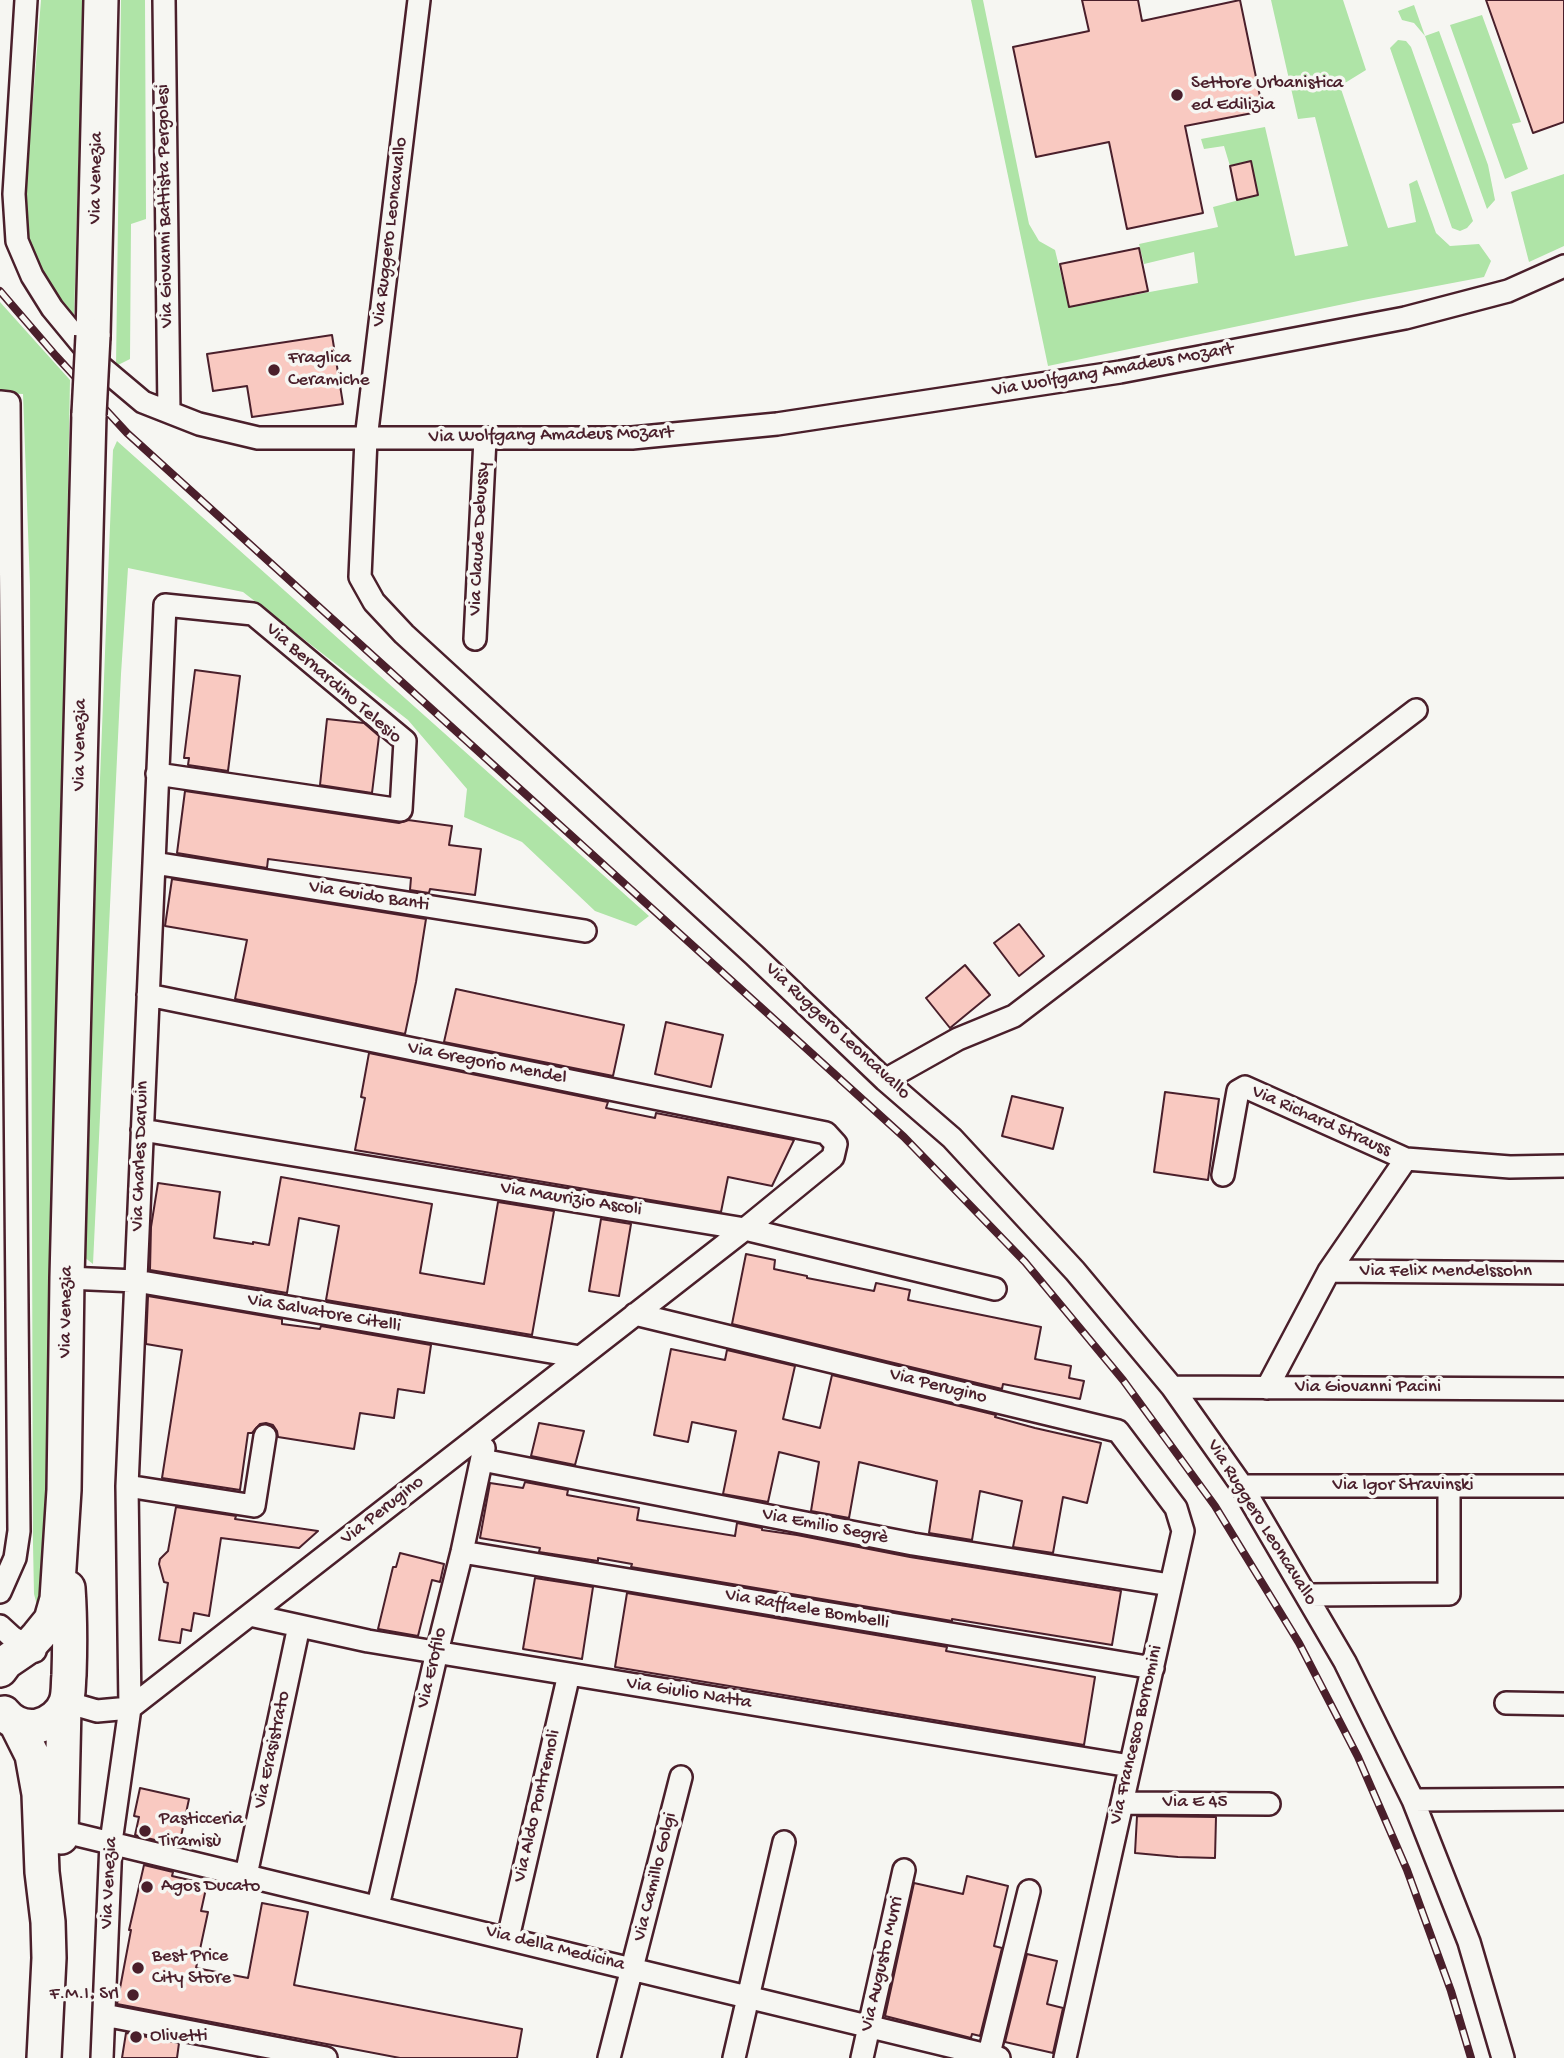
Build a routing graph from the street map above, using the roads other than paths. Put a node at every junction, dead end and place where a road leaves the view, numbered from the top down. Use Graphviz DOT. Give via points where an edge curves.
graph roads {
  1 [pos="26,0"];
  2 [pos="101,0"];
  3 [pos="164,0"];
  4 [pos="419,0"];
  5 [pos="1564,266"];
  6 [pos="5,403"];
  7 [pos="169,412"];
  8 [pos="366,439"];
  9 [pos="485,439"];
  10 [pos="5,481"];
  11 [pos="165,605"];
  12 [pos="475,639"];
  13 [pos="6,665"];
  14 [pos="1416,710"];
  15 [pos="157,774"];
  16 [pos="154,863"];
  17 [pos="585,931"];
  18 [pos="148,995"];
  19 [pos="886,1080"];
  20 [pos="142,1130"];
  21 [pos="826,1133"];
  22 [pos="8,1154"];
  23 [pos="1406,1159"];
  24 [pos="1564,1166"];
  25 [pos="1223,1175"];
  26 [pos="745,1229"];
  27 [pos="1329,1271"];
  28 [pos="1564,1273"];
  29 [pos="67,1278"];
  30 [pos="135,1281"];
  31 [pos="996,1289"];
  32 [pos="635,1314"];
  33 [pos="580,1357"];
  34 [pos="8,1361"];
  35 [pos="1172,1387"];
  36 [pos="1267,1388"];
  37 [pos="1564,1389"];
  38 [pos="488,1429"];
  39 [pos="1118,1431"];
  40 [pos="265,1436"];
  41 [pos="482,1460"];
  42 [pos="127,1486"];
  43 [pos="1242,1486"];
  44 [pos="1449,1486"];
  45 [pos="1564,1486"];
  46 [pos="64,1490"];
  47 [pos="462,1552"];
  48 [pos="1170,1585"];
  49 [pos="0,1592"];
  50 [pos="1306,1595"];
  51 [pos="250,1615"];
  52 [pos="0,1626"];
  53 [pos="299,1626"];
  54 [pos="437,1652"];
  55 [pos="21,1657"];
  56 [pos="1153,1668"];
  57 [pos="569,1674"];
  58 [pos="66,1699"];
  59 [pos="1506,1703"];
  60 [pos="1564,1704"];
  61 [pos="130,1708"];
  62 [pos="8,1716"];
  63 [pos="1130,1766"];
  64 [pos="681,1777"];
  65 [pos="1564,1799"];
  66 [pos="1413,1800"];
  67 [pos="1122,1803"];
  68 [pos="1269,1804"];
  69 [pos="61,1830"];
  70 [pos="111,1842"];
  71 [pos="784,1842"];
  72 [pos="904,1870"];
  73 [pos="246,1875"];
  74 [pos="1029,1891"];
  75 [pos="378,1906"];
  76 [pos="48,1922"];
  77 [pos="508,1938"];
  78 [pos="633,1968"];
  79 [pos="748,1996"];
  80 [pos="104,2015"];
  81 [pos="870,2026"];
  82 [pos="992,2057"];
  83 [pos="44,2058"];
  84 [pos="102,2058"];
  85 [pos="326,2058"];
  86 [pos="609,2058"];
  87 [pos="734,2058"];
  88 [pos="862,2058"];
  89 [pos="1065,2058"];
  90 [pos="1503,2058"];
  1 -- 7 [label="street, Via Wolfgang Amadeus Mozart" via="14,194 17,241 51,308 99,366 143,402"];
  2 -- 29 [label="main road, Via Venezia, bridge"];
  3 -- 7 [label="street, Via Giovanni Battista Pergolesi"];
  4 -- 8 [label="street, Via Ruggero Leoncavallo"];
  5 -- 9 [label="street, Via Wolfgang Amadeus Mozart" via="1508,291 1405,318 1120,372 764,425 632,438"];
  6 -- 10 [label="street"];
  7 -- 8 [label="street, Via Wolfgang Amadeus Mozart" via="258,439"];
  8 -- 9 [label="street, Via Wolfgang Amadeus Mozart"];
  8 -- 19 [label="street, Via Ruggero Leoncavallo" via="360,577 374,602"];
  9 -- 12 [label="street, Via Claude Debussy"];
  10 -- 13 [label="street"];
  11 -- 15 [label="street, Via Charles Darwin"];
  11 -- 15 [label="street, Via Bernardino Telesio" via="253,614 405,741 401,810"];
  13 -- 22 [label="street"];
  14 -- 19 [label="street" via="1014,1016 958,1040"];
  15 -- 16 [label="street, Via Charles Darwin"];
  16 -- 17 [label="street, Via Guido Banti"];
  16 -- 18 [label="street, Via Charles Darwin"];
  18 -- 20 [label="street, Via Charles Darwin"];
  18 -- 21 [label="street, Via Gregorio Mendel"];
  19 -- 35 [label="street, Via Ruggero Leoncavallo" via="952,1138 1075,1271"];
  20 -- 26 [label="street, Via Maurizio Ascoli"];
  20 -- 30 [label="street, Via Charles Darwin"];
  21 -- 26 [label="street, Via Perugino" via="836,1143 834,1157"];
  22 -- 34 [label="street"];
  23 -- 24 [label="street, Via Richard Strauss"];
  23 -- 25 [label="street, Via Richard Strauss" via="1245,1087 1238,1091"];
  23 -- 27 [label="street, Via Richard Strauss"];
  26 -- 31 [label="street, Via Maurizio Ascoli"];
  26 -- 32 [label="street, Via Perugino"];
  27 -- 28 [label="street, Via Felix Mendelssohn"];
  27 -- 36 [label="street, Via Richard Strauss"];
  29 -- 30 [label="street, Via Salvatore Citelli"];
  29 -- 46 [label="main road, Via Venezia"];
  30 -- 33 [label="street, Via Salvatore Citelli"];
  30 -- 42 [label="street, Via Charles Darwin"];
  32 -- 33 [label="street, Via Perugino"];
  32 -- 39 [label="street, Via Perugino"];
  33 -- 38 [label="street, Via Perugino"];
  34 -- 49 [label="street" via="19,1531 15,1558"];
  35 -- 36 [label="street, Via Giovanni Pacini"];
  35 -- 43 [label="street, Via Ruggero Leoncavallo"];
  36 -- 37 [label="street, Via Giovanni Pacini"];
  38 -- 41 [label="street, Via Erofilo"];
  38 -- 51 [label="street, Via Perugino"];
  39 -- 48 [label="street, Via Francesco Borromini" via="1176,1508 1183,1531"];
  40 -- 42 [label="street" via="254,1507"];
  41 -- 47 [label="street, Via Erofilo"];
  41 -- 48 [label="street, Via Emilio Segrè" via="913,1544"];
  42 -- 61 [label="street, Via Charles Darwin"];
  43 -- 44 [label="street, Via Igor Stravinski"];
  43 -- 50 [label="street, Via Ruggero Leoncavallo"];
  44 -- 45 [label="street, Via Igor Stravinski"];
  44 -- 50 [label="street" via="1450,1594"];
  46 -- 55 [label="main road" via="57,1599 51,1620"];
  46 -- 58 [label="main road" via="71,1641"];
  47 -- 54 [label="street, Via Erofilo"];
  47 -- 56 [label="street, Via Raffaele Bombelli"];
  48 -- 56 [label="street, Via Francesco Borromini"];
  50 -- 66 [label="street, Via Ruggero Leoncavallo" via="1345,1662"];
  51 -- 53 [label="street, Via Giulio Natta"];
  51 -- 61 [label="street, Via Perugino"];
  52 -- 55 [label="street" via="12,1637"];
  53 -- 54 [label="street, Via Giulio Natta"];
  53 -- 73 [label="street, Via Erasistrato"];
  54 -- 57 [label="street, Via Giulio Natta"];
  54 -- 75 [label="street, Via Erofilo"];
  55 -- 58 [label="main road" via="51,1659 60,1667 66,1678"];
  56 -- 63 [label="street, Via Francesco Borromini"];
  57 -- 63 [label="street, Via Giulio Natta"];
  57 -- 77 [label="street, Via Aldo Pontremoli"];
  58 -- 61 [label="street" via="97,1711"];
  58 -- 62 [label="main road" via="57,1716 38,1726"];
  58 -- 69 [label="main road"];
  59 -- 60 [label="street"];
  61 -- 70 [label="street, Via Venezia"];
  62 -- 76 [label="main road" via="32,1755 37,1774"];
  63 -- 67 [label="street, Via Francesco Borromini"];
  64 -- 78 [label="street, Via Camillo Golgi"];
  65 -- 66 [label="street"];
  66 -- 90 [label="street, Via Ruggero Leoncavallo" via="1469,1942"];
  67 -- 68 [label="street, Via E 45"];
  67 -- 89 [label="street, Via Francesco Borromini"];
  69 -- 70 [label="street, Via della Medicina"];
  69 -- 76 [label="main road" via="60,1874"];
  70 -- 73 [label="street, Via della Medicina"];
  70 -- 80 [label="street, Via Venezia"];
  71 -- 79 [label="street"];
  72 -- 81 [label="street, Via Augusto Murri"];
  73 -- 75 [label="street, Via della Medicina"];
  74 -- 82 [label="street"];
  75 -- 77 [label="street, Via della Medicina"];
  76 -- 83 [label="main road"];
  77 -- 78 [label="street, Via della Medicina"];
  78 -- 79 [label="street, Via della Medicina"];
  78 -- 86 [label="street, Via Camillo Golgi"];
  79 -- 81 [label="street, Via della Medicina"];
  79 -- 87 [label="street"];
  80 -- 84 [label="street, Via Venezia"];
  80 -- 85 [label="street"];
  81 -- 82 [label="street, Via della Medicina"];
  81 -- 88 [label="street, Via Augusto Murri"];
}
